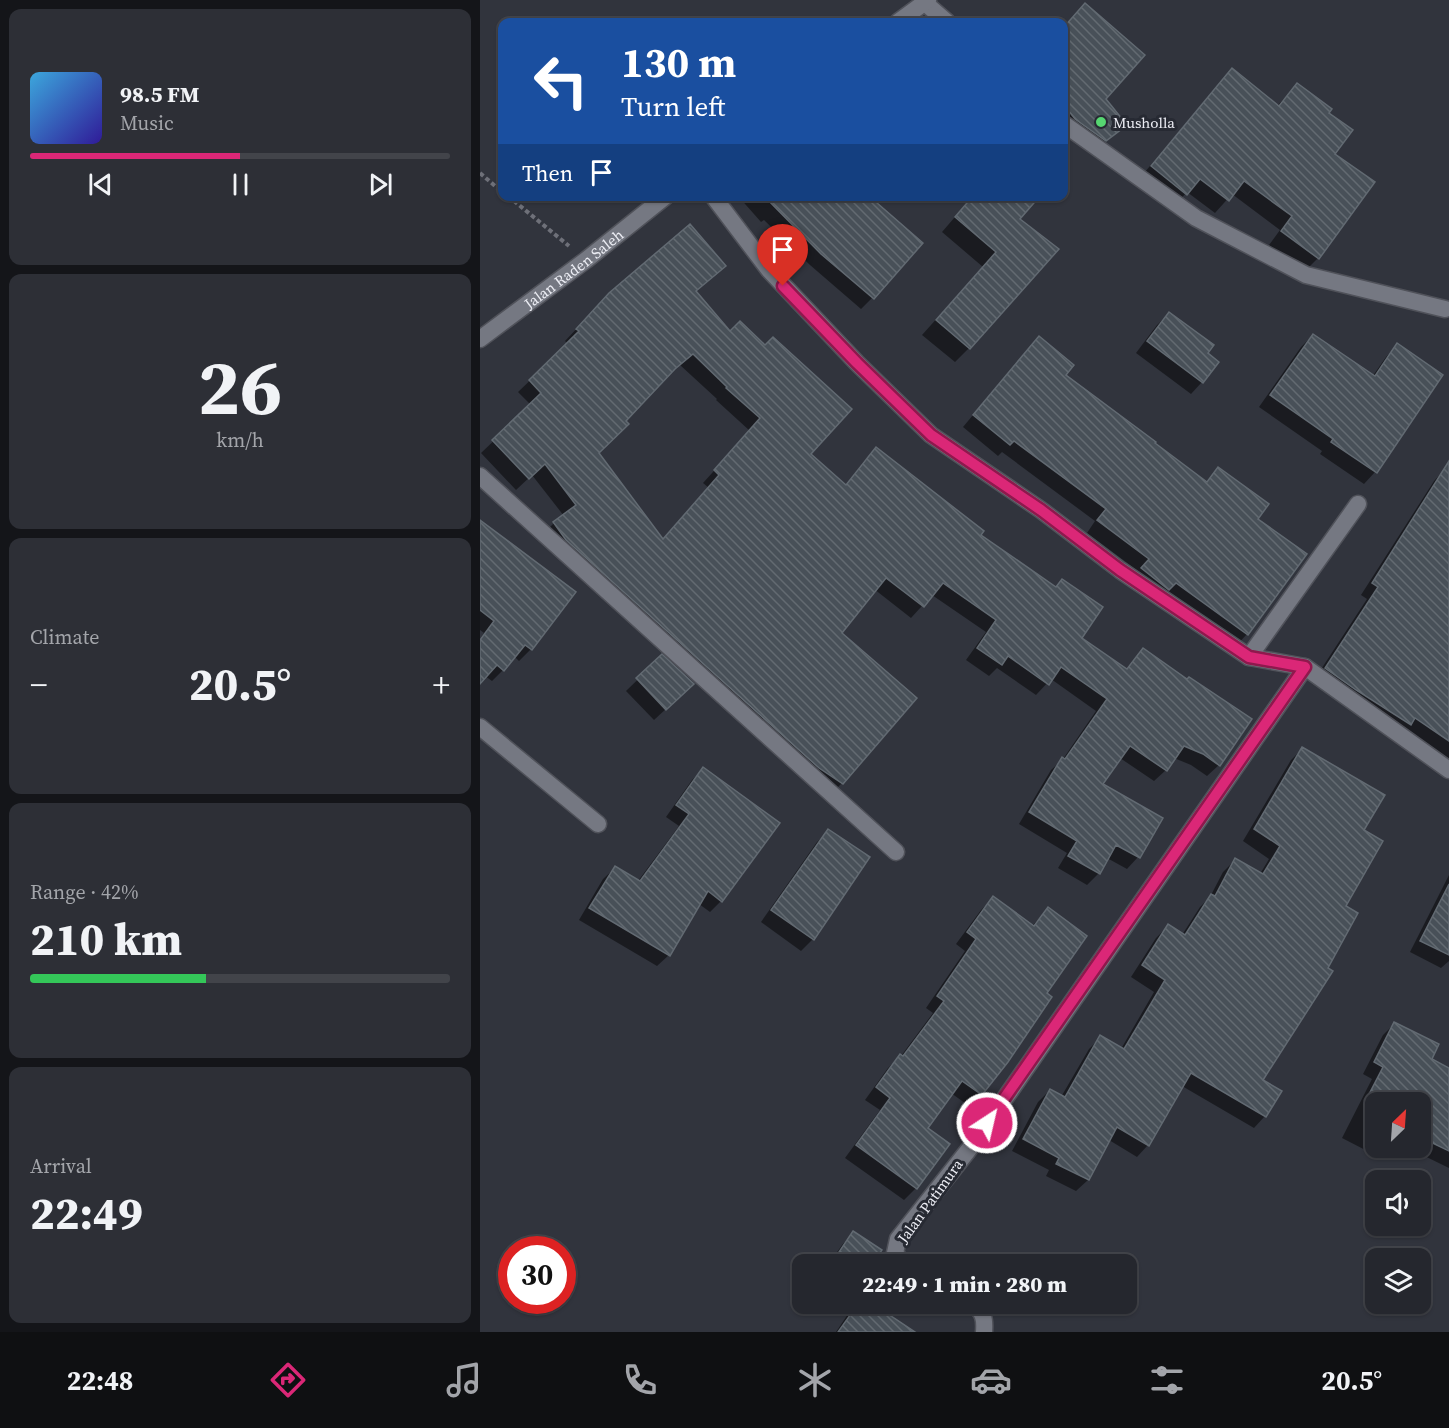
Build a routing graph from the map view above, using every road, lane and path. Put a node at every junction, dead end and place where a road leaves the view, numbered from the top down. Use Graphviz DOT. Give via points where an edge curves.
graph roads {
  1 [pos="926,1"];
  2 [pos="903,18"];
  3 [pos="943,18"];
  4 [pos="1068,127"];
  5 [pos="480,173"];
  6 [pos="498,189"];
  7 [pos="514,201"];
  8 [pos="660,201"];
  9 [pos="717,201"];
  10 [pos="586,260"];
  11 [pos="1445,309"];
  12 [pos="480,339"];
  13 [pos="480,476"];
  14 [pos="1358,504"];
  15 [pos="1249,657"];
  16 [pos="1305,667"];
  17 [pos="480,728"];
  18 [pos="1449,770"];
  19 [pos="598,824"];
  20 [pos="896,852"];
  21 [pos="896,1254"];
  22 [pos="981,1314"];
  23 [pos="984,1332"];
  1 -- 2 [label="street"];
  1 -- 3 [label="street"];
  4 -- 11 [label="street" via="1196,218 1306,275"];
  5 -- 6 [label="path"];
  7 -- 10 [label="path"];
  8 -- 10 [label="street, Jalan Raden Saleh"];
  9 -- 15 [label="street" via="769,270 931,435"];
  10 -- 12 [label="street, Jalan Raden Saleh"];
  13 -- 20 [label="street"];
  14 -- 15 [label="street"];
  15 -- 16 [label="street"];
  16 -- 18 [label="street"];
  16 -- 21 [label="street, Jalan Patimura" via="974,1143 898,1239"];
  17 -- 19 [label="street"];
  22 -- 23 [label="street"];
}
